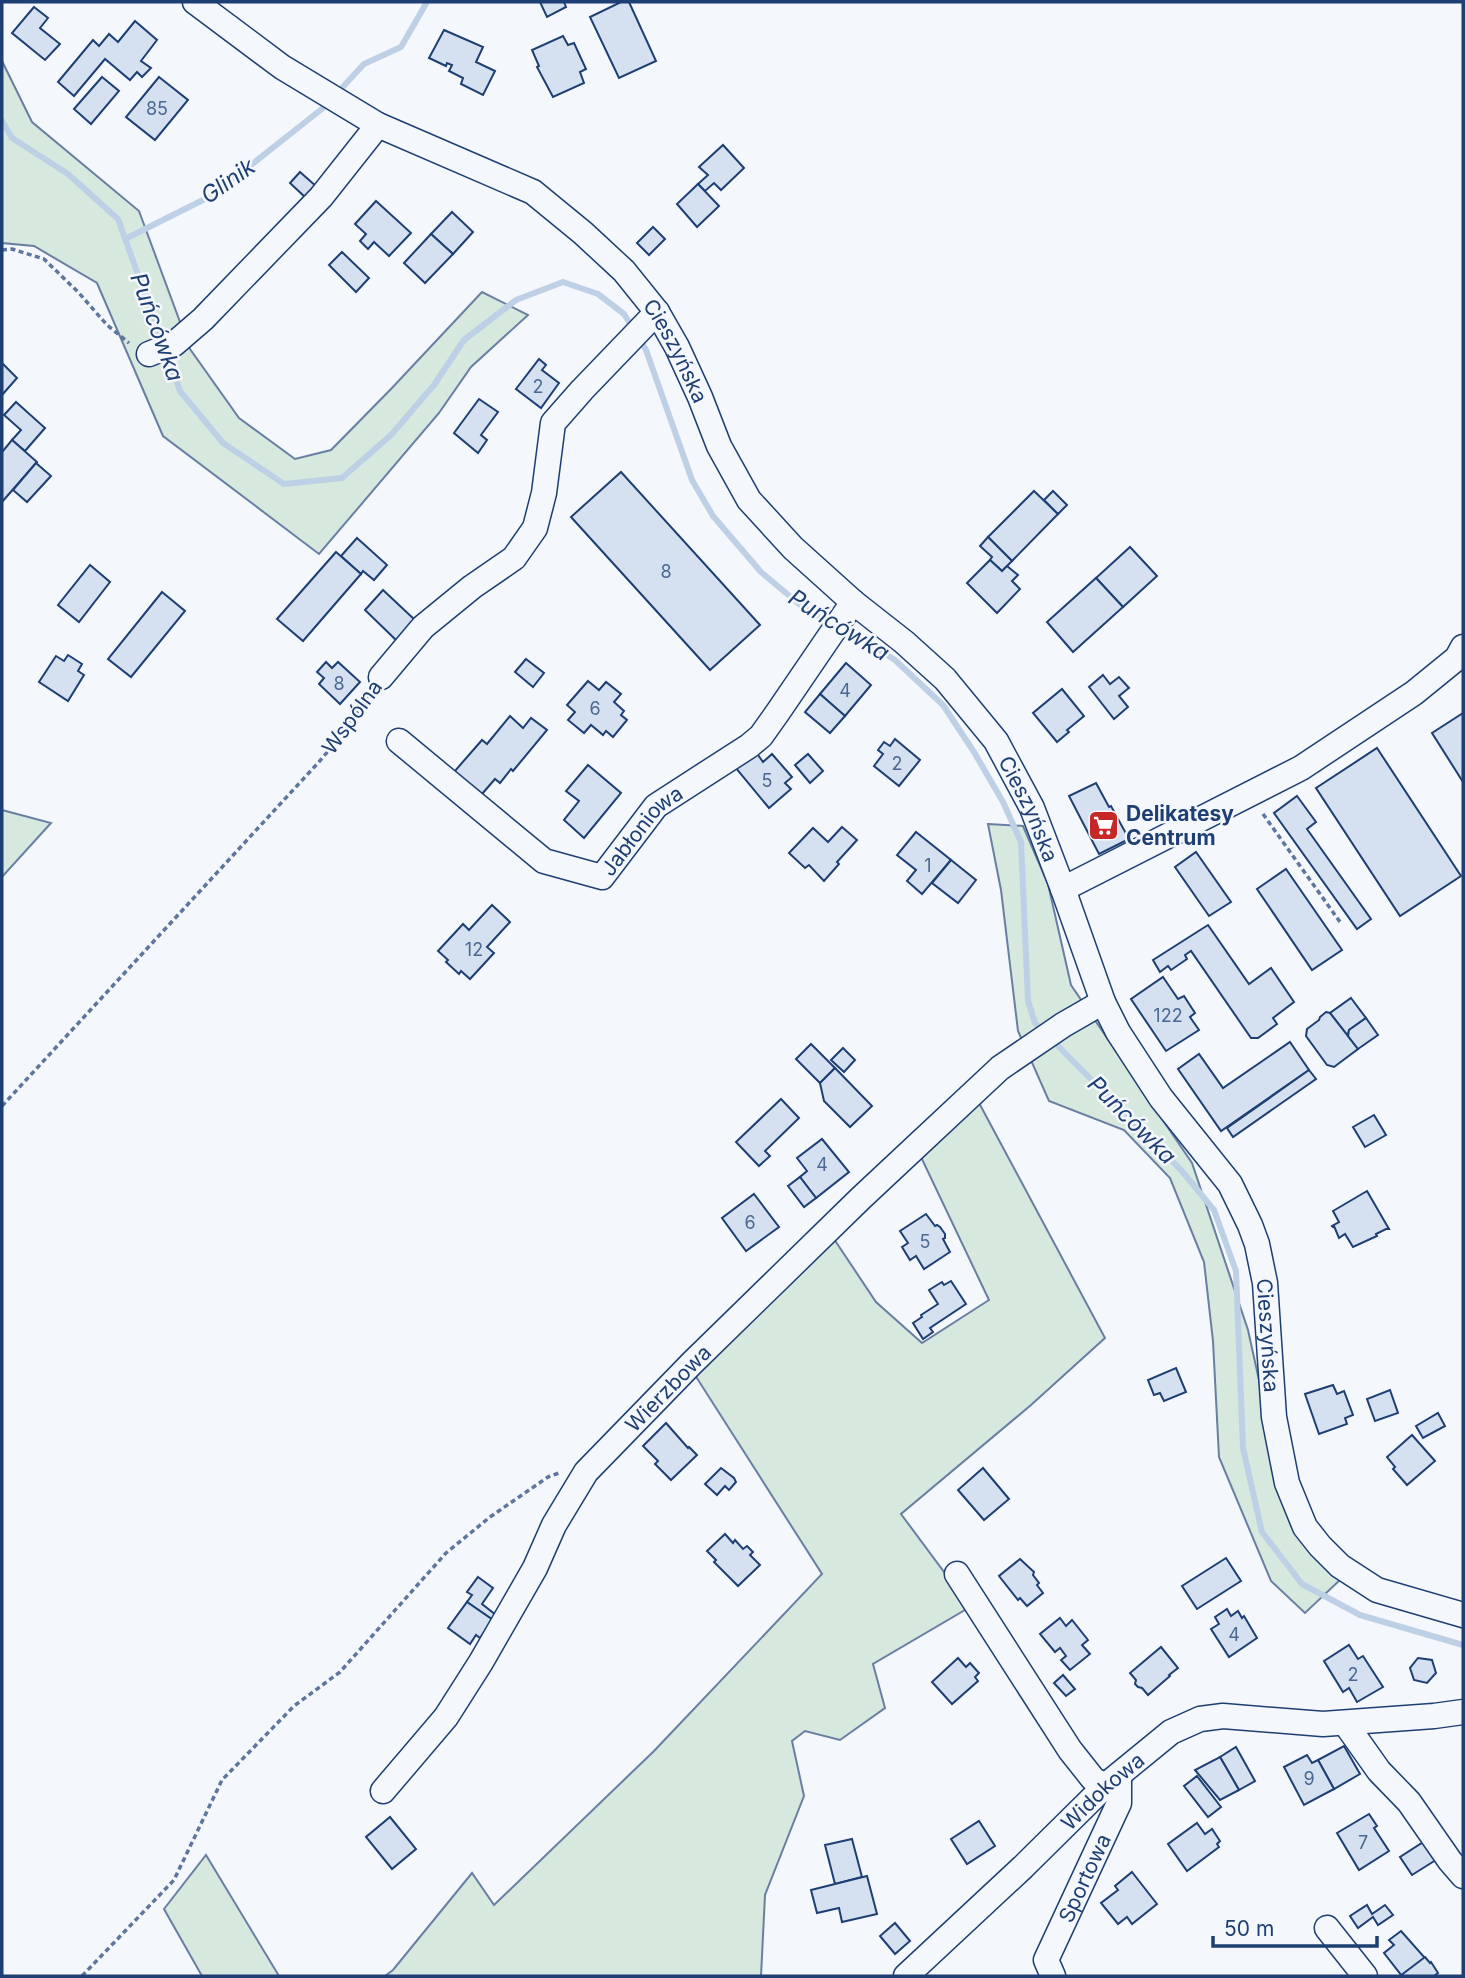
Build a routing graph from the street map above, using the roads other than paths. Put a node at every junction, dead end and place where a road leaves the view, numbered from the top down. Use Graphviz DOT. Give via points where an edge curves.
graph roads {
  1 [pos="195,2"];
  2 [pos="378,125"];
  3 [pos="652,317"];
  4 [pos="149,354"];
  5 [pos="848,609"];
  6 [pos="1463,648"];
  7 [pos="381,677"];
  8 [pos="399,741"];
  9 [pos="1063,889"];
  10 [pos="1103,1002"];
  11 [pos="957,1574"];
  12 [pos="1463,1615"];
  13 [pos="1463,1712"];
  14 [pos="1345,1723"];
  15 [pos="1112,1780"];
  16 [pos="383,1791"];
  17 [pos="1463,1876"];
  18 [pos="1327,1928"];
  19 [pos="906,1976"];
  20 [pos="1053,1976"];
  21 [pos="1365,1976"];
  1 -- 2 [label="street, Cieszyńska" via="282,66"];
  2 -- 3 [label="street, Cieszyńska" via="533,192 624,271"];
  2 -- 4 [label="street" via="321,197 203,319 174,344"];
  3 -- 5 [label="street, Cieszyńska" via="677,347 719,446 749,500"];
  3 -- 7 [label="street, Wspólna" via="553,423 535,528 514,558 423,627"];
  5 -- 8 [label="street, Jabłoniowa" via="761,736 656,806 602,877 544,861"];
  5 -- 9 [label="street, Cieszyńska" via="904,642 946,679 996,741 1032,808"];
  6 -- 9 [label="street" via="1457,658 1413,692 1301,768"];
  9 -- 10 [label="street, Cieszyńska"];
  10 -- 12 [label="street, Cieszyńska" via="1161,1098 1230,1185 1250,1225 1265,1283 1274,1417 1287,1483 1305,1527 1340,1566 1377,1590"];
  10 -- 16 [label="street, Wierzbowa" via="1000,1068 861,1198 586,1472 481,1662 446,1717"];
  11 -- 15 [label="street" via="1070,1750 1093,1779"];
  13 -- 14 [label="street, Widokowa"];
  14 -- 15 [label="street, Widokowa" via="1223,1716 1200,1719 1171,1732"];
  14 -- 17 [label="street"];
  15 -- 19 [label="street, Widokowa"];
  15 -- 20 [label="street, Sportowa" via="1119,1803 1046,1960"];
  18 -- 21 [label="street"];
}
